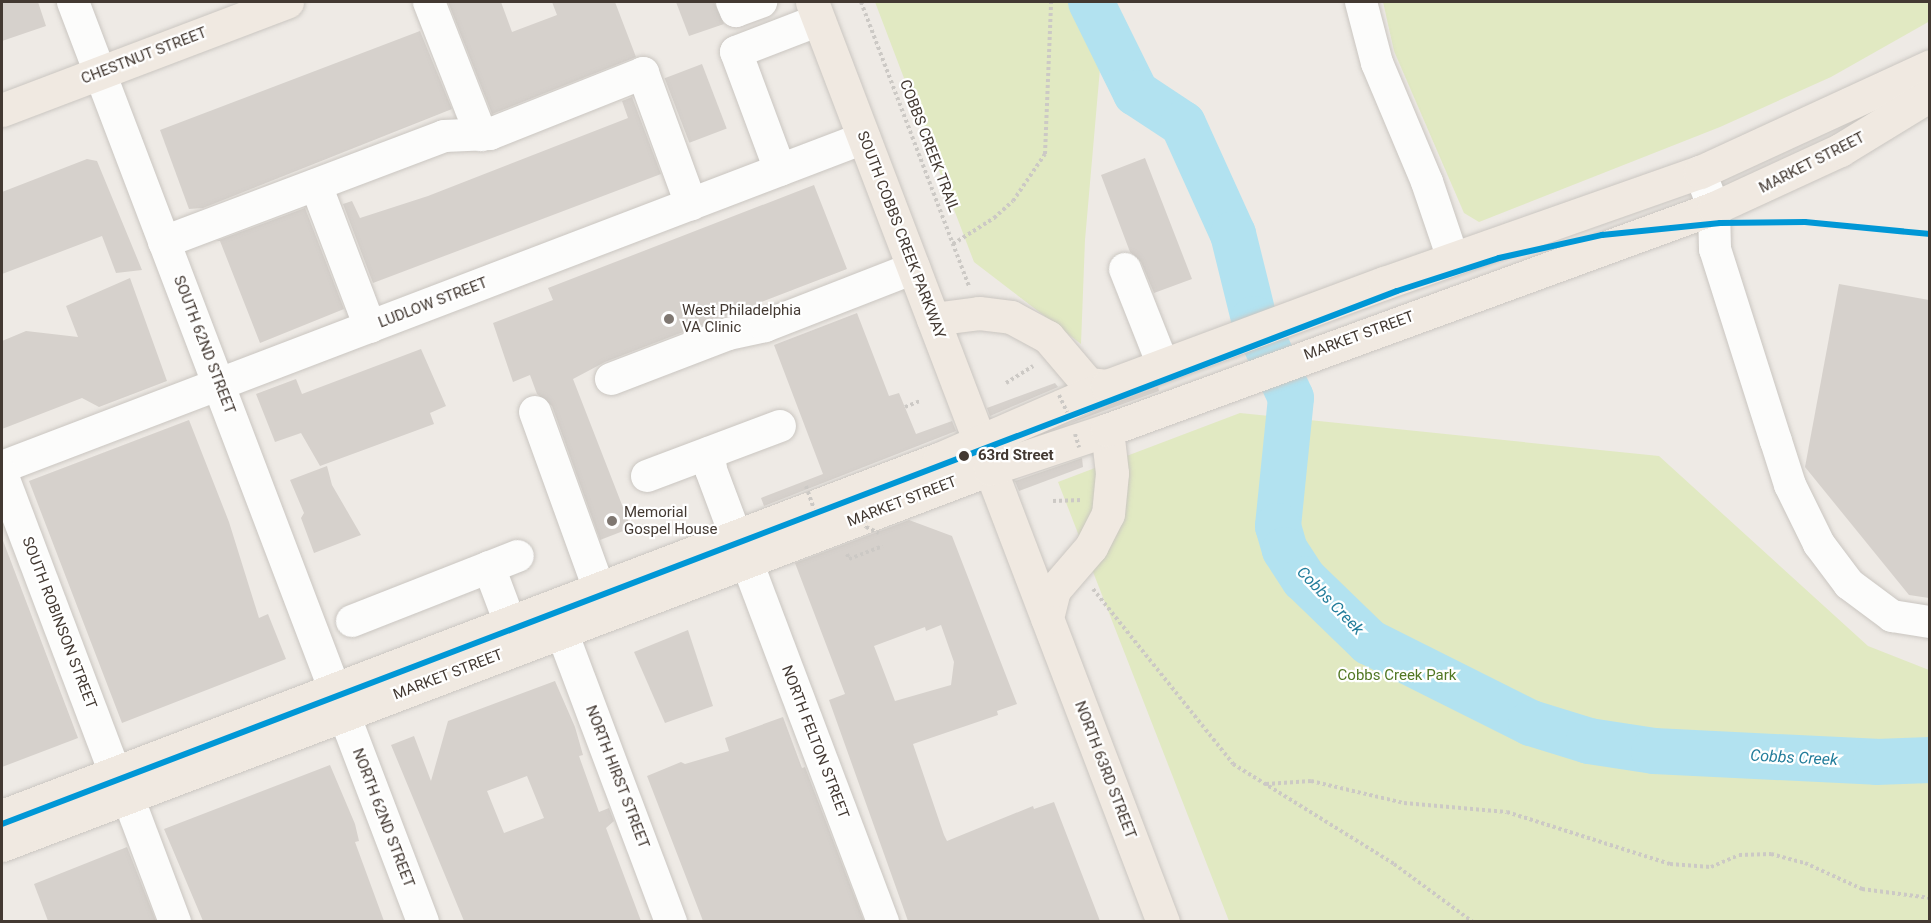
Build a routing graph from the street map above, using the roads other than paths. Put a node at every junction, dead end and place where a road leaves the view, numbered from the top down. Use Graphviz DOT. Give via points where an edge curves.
graph roads {
  1 [pos="73,2"];
  2 [pos="287,2"];
  3 [pos="429,2"];
  4 [pos="732,2"];
  5 [pos="761,2"];
  6 [pos="1361,2"];
  7 [pos="815,10"];
  8 [pos="1929,66"];
  9 [pos="100,73"];
  10 [pos="1929,95"];
  11 [pos="2,110"];
  12 [pos="481,135"];
  13 [pos="864,138"];
  14 [pos="780,170"];
  15 [pos="1701,172"];
  16 [pos="316,185"];
  17 [pos="691,204"];
  18 [pos="1714,208"];
  19 [pos="164,242"];
  20 [pos="1452,259"];
  21 [pos="914,268"];
  22 [pos="1125,269"];
  23 [pos="933,319"];
  24 [pos="370,327"];
  25 [pos="1163,365"];
  26 [pos="610,379"];
  27 [pos="219,384"];
  28 [pos="1107,386"];
  29 [pos="535,411"];
  30 [pos="780,426"];
  31 [pos="1093,438"];
  32 [pos="709,453"];
  33 [pos="986,456"];
  34 [pos="2,467"];
  35 [pos="2,474"];
  36 [pos="647,476"];
  37 [pos="741,549"];
  38 [pos="518,556"];
  39 [pos="489,567"];
  40 [pos="599,589"];
  41 [pos="1047,618"];
  42 [pos="352,621"];
  43 [pos="510,622"];
  44 [pos="1929,622"];
  45 [pos="562,632"];
  46 [pos="339,702"];
  47 [pos="122,785"];
  48 [pos="2,816"];
  49 [pos="2,845"];
  50 [pos="175,921"];
  51 [pos="423,921"];
  52 [pos="671,921"];
  53 [pos="882,921"];
  54 [pos="1162,921"];
  1 -- 9 [label="street, SOUTH 62ND STREET"];
  2 -- 9 [label="main road, CHESTNUT STREET"];
  3 -- 12 [label="street"];
  4 -- 5 [label="street" via="736,11"];
  6 -- 20 [label="street" via="1377,63 1427,182"];
  7 -- 13 [label="main road, SOUTH COBBS CREEK PARKWAY"];
  7 -- 14 [label="street" via="736,52"];
  8 -- 15 [label="main road, MARKET STREET"];
  9 -- 11 [label="main road, CHESTNUT STREET"];
  9 -- 19 [label="street, SOUTH 62ND STREET"];
  10 -- 18 [label="main road, MARKET STREET" via="1848,146"];
  12 -- 16 [label="street" via="444,136"];
  12 -- 17 [label="street" via="643,73"];
  13 -- 14 [label="street, LUDLOW STREET"];
  13 -- 21 [label="main road, SOUTH COBBS CREEK PARKWAY"];
  14 -- 17 [label="street, LUDLOW STREET"];
  15 -- 18 [label="street"];
  15 -- 20 [label="main road, MARKET STREET"];
  16 -- 19 [label="street"];
  16 -- 24 [label="street"];
  17 -- 24 [label="street, LUDLOW STREET"];
  18 -- 31 [label="main road, MARKET STREET" via="1254,375"];
  18 -- 44 [label="street" via="1715,249 1790,485 1819,544 1849,584 1892,616"];
  19 -- 27 [label="street, SOUTH 62ND STREET"];
  20 -- 25 [label="main road, MARKET STREET"];
  21 -- 23 [label="main road, SOUTH COBBS CREEK PARKWAY"];
  21 -- 26 [label="street" via="765,326 728,334"];
  22 -- 25 [label="street"];
  23 -- 28 [label="main road" via="979,313 1011,317 1047,337 1089,384"];
  23 -- 33 [label="main road, SOUTH COBBS CREEK PARKWAY"];
  24 -- 27 [label="street, LUDLOW STREET"];
  25 -- 28 [label="main road, MARKET STREET"];
  27 -- 34 [label="street, LUDLOW STREET"];
  27 -- 46 [label="street, SOUTH 62ND STREET"];
  28 -- 33 [label="main road, MARKET STREET"];
  29 -- 40 [label="street"];
  30 -- 32 [label="street"];
  31 -- 33 [label="main road, MARKET STREET"];
  31 -- 41 [label="main road" via="1112,473 1108,514 1091,547 1054,590"];
  32 -- 36 [label="street"];
  32 -- 37 [label="street, NORTH FELTON STREET" via="711,470"];
  33 -- 37 [label="main road, MARKET STREET"];
  33 -- 41 [label="main road, SOUTH COBBS CREEK PARKWAY"];
  35 -- 47 [label="street, SOUTH ROBINSON STREET"];
  37 -- 40 [label="main road, MARKET STREET"];
  37 -- 45 [label="main road, MARKET STREET"];
  37 -- 53 [label="street, NORTH FELTON STREET"];
  38 -- 39 [label="street"];
  39 -- 42 [label="street"];
  39 -- 43 [label="street"];
  40 -- 43 [label="main road, MARKET STREET"];
  41 -- 54 [label="main road, NORTH 63RD STREET"];
  43 -- 46 [label="main road, MARKET STREET"];
  45 -- 46 [label="main road, MARKET STREET"];
  45 -- 52 [label="street, NORTH HIRST STREET"];
  46 -- 47 [label="main road, MARKET STREET"];
  46 -- 51 [label="street, NORTH 62ND STREET"];
  47 -- 48 [label="main road, MARKET STREET"];
  47 -- 49 [label="main road, MARKET STREET"];
  47 -- 50 [label="street, SOUTH ROBINSON STREET"];
}
